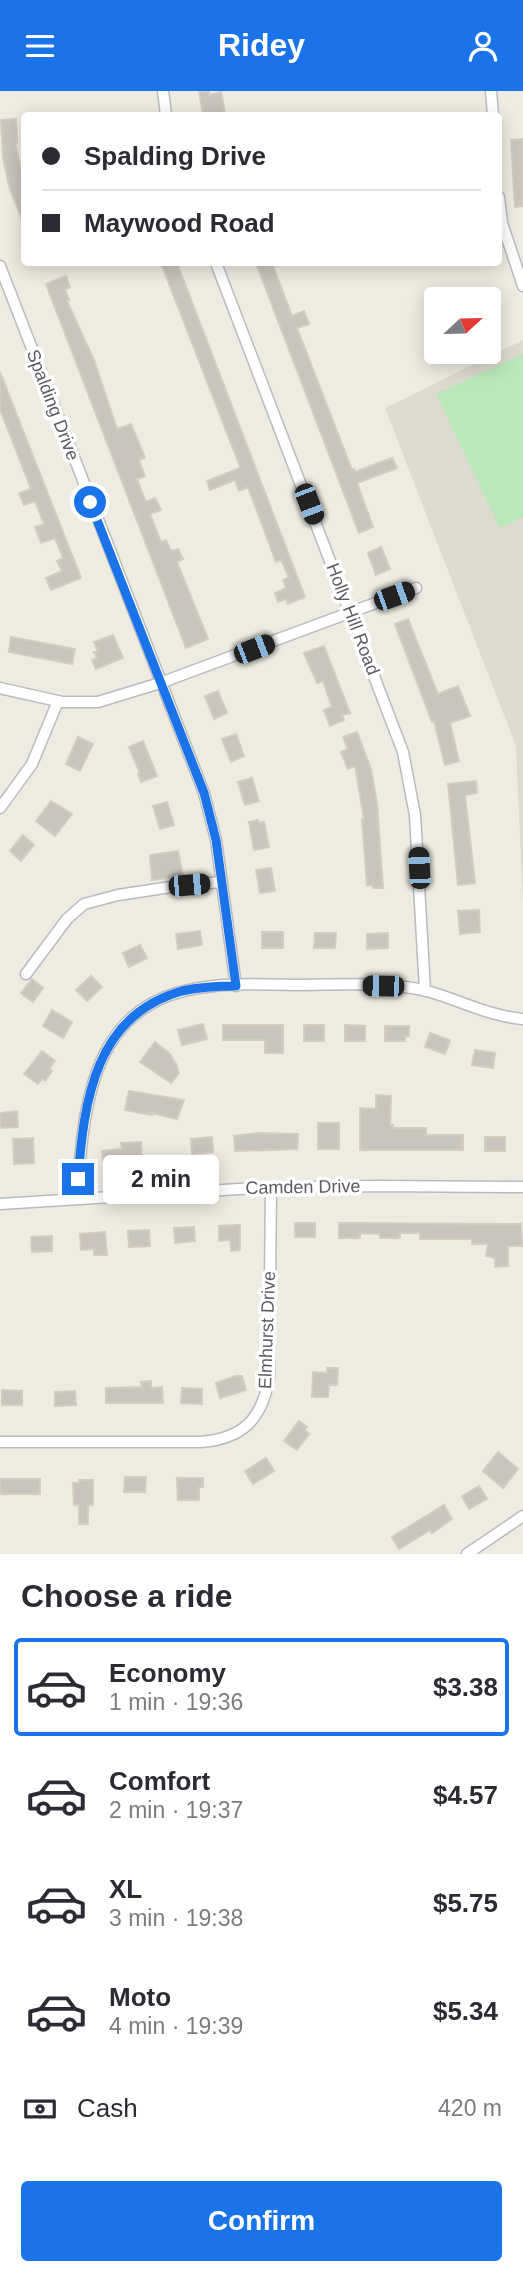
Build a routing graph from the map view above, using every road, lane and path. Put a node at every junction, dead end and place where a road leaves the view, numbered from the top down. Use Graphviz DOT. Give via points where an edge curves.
graph roads {
  1 [pos="163,91"];
  2 [pos="491,91"];
  3 [pos="166,112"];
  4 [pos="493,112"];
  5 [pos="502,223"];
  6 [pos="0,266"];
  7 [pos="217,266"];
  8 [pos="523,286"];
  9 [pos="416,587"];
  10 [pos="350,612"];
  11 [pos="160,683"];
  12 [pos="0,688"];
  13 [pos="58,701"];
  14 [pos="0,808"];
  15 [pos="222,882"];
  16 [pos="26,974"];
  17 [pos="236,986"];
  18 [pos="425,991"];
  19 [pos="523,1019"];
  20 [pos="523,1187"];
  21 [pos="271,1188"];
  22 [pos="77,1199"];
  23 [pos="0,1204"];
  24 [pos="0,1442"];
  25 [pos="523,1517"];
  26 [pos="481,1550"];
  27 [pos="467,1554"];
  1 -- 3 [label="street"];
  2 -- 4 [label="street"];
  5 -- 8 [label="street"];
  6 -- 11 [label="street, Spalding Drive"];
  7 -- 10 [label="street, Holly Hill Road"];
  9 -- 10 [label="street"];
  10 -- 11 [label="street"];
  10 -- 18 [label="street, Holly Hill Road" via="399,740 412,789"];
  11 -- 13 [label="street" via="98,702"];
  11 -- 15 [label="street, Spalding Drive" via="204,793"];
  12 -- 13 [label="street"];
  13 -- 14 [label="street" via="32,764"];
  15 -- 16 [label="street" via="84,904 67,919"];
  15 -- 17 [label="street, Spalding Drive"];
  17 -- 18 [label="street" via="383,986"];
  17 -- 22 [label="street" via="201,987 161,999 131,1017 116,1034 99,1064 88,1101"];
  18 -- 19 [label="street" via="479,1011"];
  20 -- 21 [label="street, Camden Drive"];
  21 -- 22 [label="street, Camden Drive"];
  21 -- 24 [label="street, Elmhurst Drive" via="269,1378 261,1406 244,1429 226,1439 200,1442"];
  22 -- 23 [label="street, Camden Drive"];
  25 -- 26 [label="street"];
  26 -- 27 [label="street"];
}
